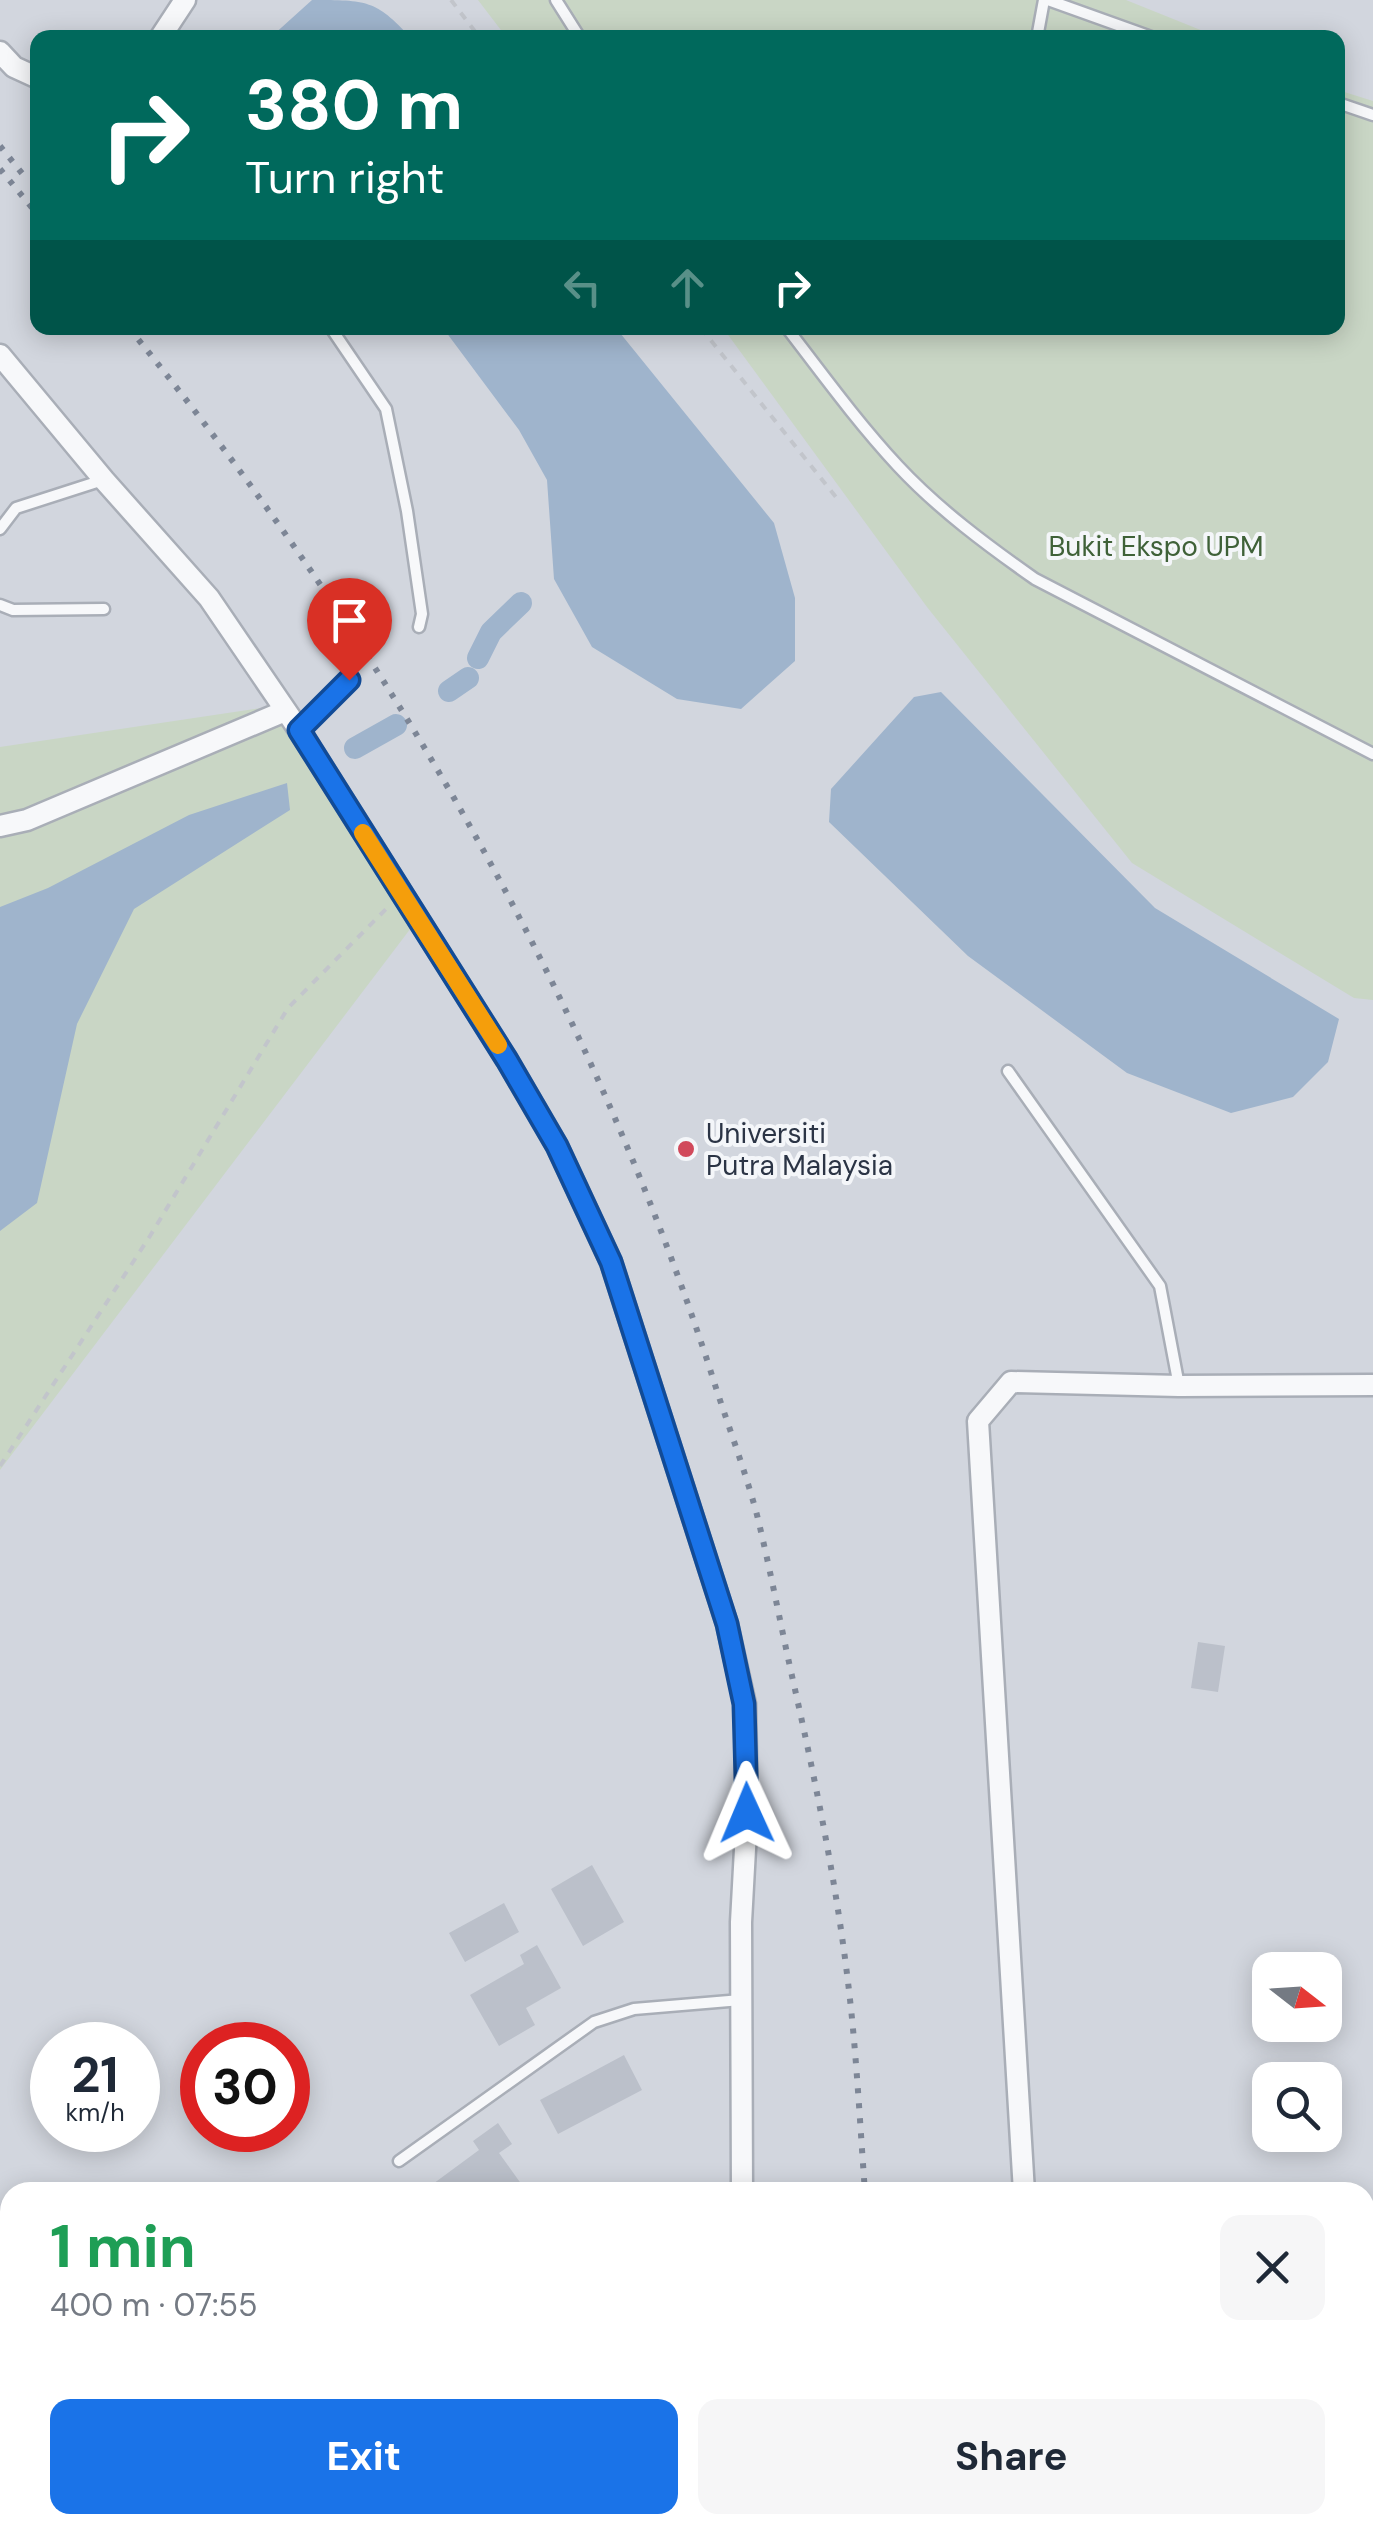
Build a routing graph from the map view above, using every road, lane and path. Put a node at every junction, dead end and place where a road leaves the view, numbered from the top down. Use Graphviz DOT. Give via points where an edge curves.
graph roads {
  1 [pos="185,0"];
  2 [pos="451,0"];
  3 [pos="556,0"];
  4 [pos="1046,0"];
  5 [pos="165,30"];
  6 [pos="474,30"];
  7 [pos="575,30"];
  8 [pos="1039,30"];
  9 [pos="1131,30"];
  10 [pos="0,52"];
  11 [pos="30,74"];
  12 [pos="1345,105"];
  13 [pos="1373,115"];
  14 [pos="337,335"];
  15 [pos="707,335"];
  16 [pos="793,335"];
  17 [pos="0,355"];
  18 [pos="104,480"];
  19 [pos="839,501"];
  20 [pos="0,529"];
  21 [pos="0,605"];
  22 [pos="104,609"];
  23 [pos="419,627"];
  24 [pos="349,680"];
  25 [pos="286,711"];
  26 [pos="299,730"];
  27 [pos="1373,754"];
  28 [pos="0,826"];
  29 [pos="402,892"];
  30 [pos="1008,1072"];
  31 [pos="1373,1385"];
  32 [pos="1179,1386"];
  33 [pos="0,1466"];
  34 [pos="742,2000"];
  35 [pos="399,2161"];
  36 [pos="742,2182"];
  37 [pos="1023,2182"];
  1 -- 5 [label="street"];
  2 -- 6 [label="path"];
  3 -- 7 [label="lane"];
  4 -- 8 [label="lane"];
  4 -- 9 [label="lane"];
  10 -- 11 [label="street"];
  12 -- 13 [label="lane"];
  14 -- 23 [label="lane" via="386,409 407,511"];
  15 -- 19 [label="path"];
  16 -- 27 [label="lane" via="901,470 994,550 1035,579"];
  17 -- 18 [label="street"];
  18 -- 20 [label="lane" via="16,508"];
  18 -- 25 [label="street" via="209,598"];
  21 -- 22 [label="lane"];
  24 -- 26 [label="lane"];
  25 -- 26 [label="street"];
  25 -- 28 [label="street"];
  26 -- 29 [label="street"];
  29 -- 33 [label="path" via="288,1008"];
  29 -- 34 [label="street" via="557,1146 611,1262 727,1624 744,1704"];
  30 -- 32 [label="lane" via="1160,1286"];
  31 -- 32 [label="street"];
  32 -- 37 [label="street" via="1011,1382 978,1421"];
  34 -- 35 [label="lane" via="634,2010 594,2022"];
  34 -- 36 [label="street"];
}
